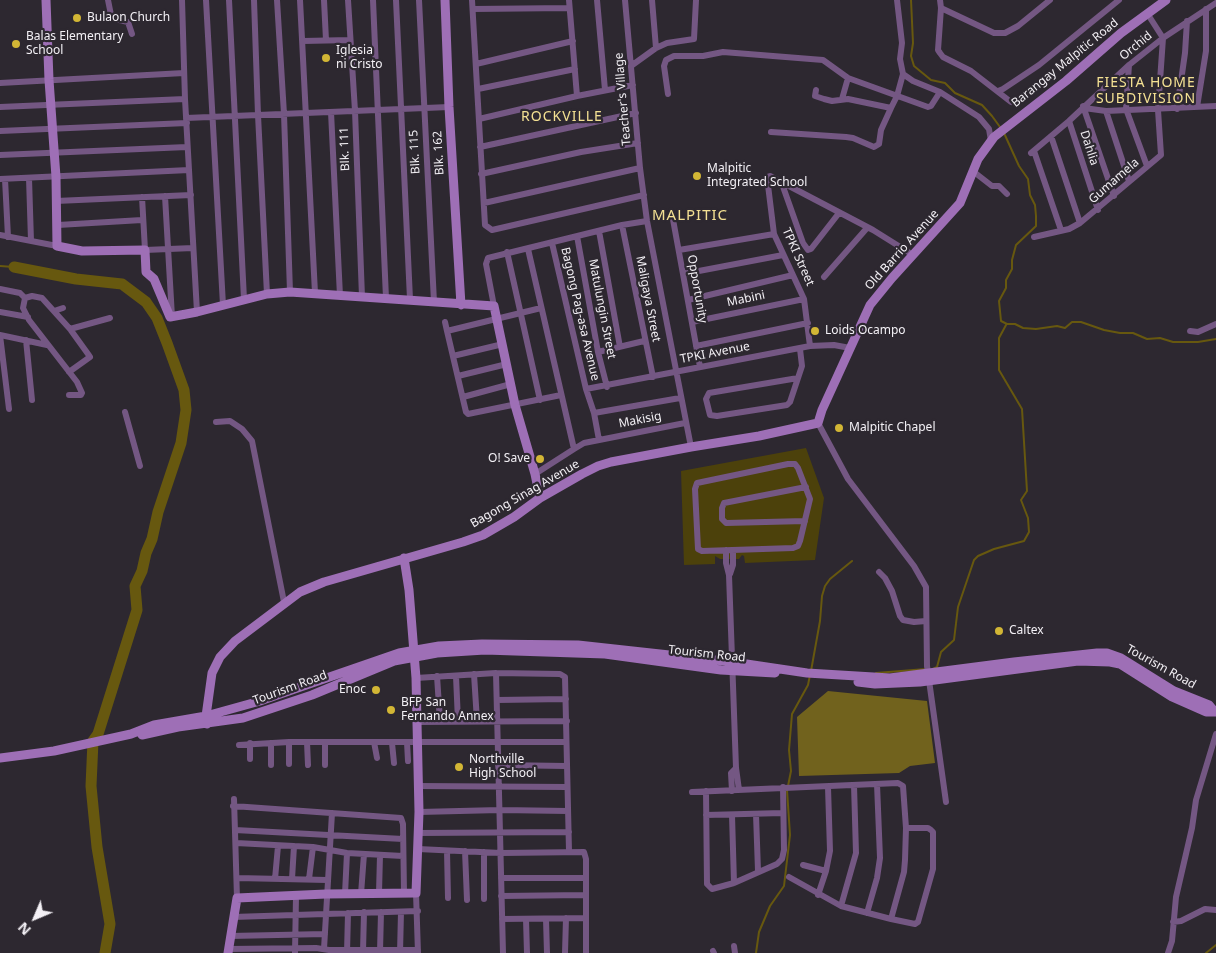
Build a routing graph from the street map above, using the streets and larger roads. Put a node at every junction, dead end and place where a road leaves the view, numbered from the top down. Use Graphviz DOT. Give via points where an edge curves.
graph roads {
  1 [pos="46,0"];
  2 [pos="108,0"];
  3 [pos="182,0"];
  4 [pos="206,0"];
  5 [pos="229,0"];
  6 [pos="254,0"];
  7 [pos="277,0"];
  8 [pos="300,0"];
  9 [pos="324,0"];
  10 [pos="348,0"];
  11 [pos="373,0"];
  12 [pos="396,0"];
  13 [pos="419,0"];
  14 [pos="445,0"];
  15 [pos="472,0"];
  16 [pos="569,0"];
  17 [pos="597,0"];
  18 [pos="625,0"];
  19 [pos="652,0"];
  20 [pos="696,0"];
  21 [pos="897,0"];
  22 [pos="940,0"];
  23 [pos="1050,0"];
  24 [pos="1118,0"];
  25 [pos="1166,0"];
  26 [pos="1216,3"];
  27 [pos="569,8"];
  28 [pos="941,8"];
  29 [pos="473,9"];
  30 [pos="1206,9"];
  31 [pos="1147,13"];
  32 [pos="1187,21"];
  33 [pos="132,34"];
  34 [pos="1163,38"];
  35 [pos="326,40"];
  36 [pos="350,40"];
  37 [pos="573,41"];
  38 [pos="303,42"];
  39 [pos="656,48"];
  40 [pos="476,64"];
  41 [pos="1129,65"];
  42 [pos="631,66"];
  43 [pos="575,69"];
  44 [pos="184,73"];
  45 [pos="903,74"];
  46 [pos="848,78"];
  47 [pos="49,80"];
  48 [pos="0,83"];
  49 [pos="633,85"];
  50 [pos="478,89"];
  51 [pos="605,90"];
  52 [pos="816,90"];
  53 [pos="998,91"];
  54 [pos="940,92"];
  55 [pos="668,94"];
  56 [pos="577,96"];
  57 [pos="897,96"];
  58 [pos="185,99"];
  59 [pos="842,100"];
  60 [pos="1011,102"];
  61 [pos="51,105"];
  62 [pos="1216,106"];
  63 [pos="0,107"];
  64 [pos="449,107"];
  65 [pos="1084,107"];
  66 [pos="401,108"];
  67 [pos="424,108"];
  68 [pos="891,108"];
  69 [pos="1197,108"];
  70 [pos="1177,109"];
  71 [pos="378,110"];
  72 [pos="1126,110"];
  73 [pos="1158,110"];
  74 [pos="355,111"];
  75 [pos="1106,111"];
  76 [pos="331,112"];
  77 [pos="307,113"];
  78 [pos="636,113"];
  79 [pos="258,114"];
  80 [pos="284,114"];
  81 [pos="235,116"];
  82 [pos="213,117"];
  83 [pos="479,119"];
  84 [pos="187,120"];
  85 [pos="1069,121"];
  86 [pos="53,129"];
  87 [pos="1003,129"];
  88 [pos="0,131"];
  89 [pos="771,132"];
  90 [pos="1051,136"];
  91 [pos="992,139"];
  92 [pos="638,143"];
  93 [pos="188,147"];
  94 [pos="480,147"];
  95 [pos="54,152"];
  96 [pos="0,155"];
  97 [pos="1147,166"];
  98 [pos="640,168"];
  99 [pos="189,170"];
  100 [pos="974,172"];
  101 [pos="481,174"];
  102 [pos="56,177"];
  103 [pos="29,178"];
  104 [pos="2,179"];
  105 [pos="781,181"];
  106 [pos="1129,181"];
  107 [pos="1007,194"];
  108 [pos="190,195"];
  109 [pos="644,195"];
  110 [pos="165,196"];
  111 [pos="1114,196"];
  112 [pos="142,197"];
  113 [pos="56,201"];
  114 [pos="484,203"];
  115 [pos="1098,210"];
  116 [pos="839,212"];
  117 [pos="672,214"];
  118 [pos="142,220"];
  119 [pos="647,221"];
  120 [pos="1080,223"];
  121 [pos="58,225"];
  122 [pos="622,225"];
  123 [pos="867,228"];
  124 [pos="1061,230"];
  125 [pos="599,231"];
  126 [pos="774,234"];
  127 [pos="0,235"];
  128 [pos="8,236"];
  129 [pos="577,236"];
  130 [pos="1034,237"];
  131 [pos="31,241"];
  132 [pos="552,243"];
  133 [pos="57,246"];
  134 [pos="194,248"];
  135 [pos="167,249"];
  136 [pos="528,249"];
  137 [pos="145,250"];
  138 [pos="679,250"];
  139 [pos="507,252"];
  140 [pos="783,255"];
  141 [pos="913,255"];
  142 [pos="683,274"];
  143 [pos="793,275"];
  144 [pos="824,277"];
  145 [pos="0,289"];
  146 [pos="290,292"];
  147 [pos="315,293"];
  148 [pos="267,294"];
  149 [pos="340,296"];
  150 [pos="362,297"];
  151 [pos="25,298"];
  152 [pos="386,298"];
  153 [pos="804,298"];
  154 [pos="244,299"];
  155 [pos="410,299"];
  156 [pos="688,300"];
  157 [pos="434,302"];
  158 [pos="223,305"];
  159 [pos="461,305"];
  160 [pos="494,306"];
  161 [pos="63,308"];
  162 [pos="541,308"];
  163 [pos="54,311"];
  164 [pos="0,312"];
  165 [pos="197,312"];
  166 [pos="520,313"];
  167 [pos="28,317"];
  168 [pos="172,317"];
  169 [pos="110,318"];
  170 [pos="497,320"];
  171 [pos="445,322"];
  172 [pos="692,322"];
  173 [pos="808,323"];
  174 [pos="1216,324"];
  175 [pos="70,329"];
  176 [pos="447,331"];
  177 [pos="1190,331"];
  178 [pos="0,335"];
  179 [pos="26,340"];
  180 [pos="644,341"];
  181 [pos="47,344"];
  182 [pos="503,344"];
  183 [pos="620,346"];
  184 [pos="696,346"];
  185 [pos="810,346"];
  186 [pos="850,348"];
  187 [pos="800,349"];
  188 [pos="598,352"];
  189 [pos="453,356"];
  190 [pos="507,364"];
  191 [pos="700,368"];
  192 [pos="69,372"];
  193 [pos="675,372"];
  194 [pos="458,376"];
  195 [pos="653,377"];
  196 [pos="798,378"];
  197 [pos="511,384"];
  198 [pos="607,387"];
  199 [pos="586,390"];
  200 [pos="561,394"];
  201 [pos="69,395"];
  202 [pos="463,396"];
  203 [pos="680,398"];
  204 [pos="32,400"];
  205 [pos="540,400"];
  206 [pos="515,405"];
  207 [pos="9,409"];
  208 [pos="125,412"];
  209 [pos="594,413"];
  210 [pos="216,422"];
  211 [pos="686,422"];
  212 [pos="818,422"];
  213 [pos="599,440"];
  214 [pos="690,447"];
  215 [pos="574,449"];
  216 [pos="140,466"];
  217 [pos="535,474"];
  218 [pos="806,487"];
  219 [pos="540,498"];
  220 [pos="805,521"];
  221 [pos="729,550"];
  222 [pos="404,558"];
  223 [pos="879,572"];
  224 [pos="284,602"];
  225 [pos="926,621"];
  226 [pos="414,653"];
  227 [pos="733,666"];
  228 [pos="496,673"];
  229 [pos="928,673"];
  230 [pos="474,674"];
  231 [pos="437,676"];
  232 [pos="456,676"];
  233 [pos="416,678"];
  234 [pos="566,699"];
  235 [pos="497,700"];
  236 [pos="1215,711"];
  237 [pos="207,720"];
  238 [pos="440,721"];
  239 [pos="458,721"];
  240 [pos="477,721"];
  241 [pos="567,721"];
  242 [pos="417,722"];
  243 [pos="498,722"];
  244 [pos="1216,734"];
  245 [pos="132,736"];
  246 [pos="271,742"];
  247 [pos="288,742"];
  248 [pos="307,742"];
  249 [pos="374,742"];
  250 [pos="406,742"];
  251 [pos="418,742"];
  252 [pos="566,742"];
  253 [pos="250,743"];
  254 [pos="325,743"];
  255 [pos="392,743"];
  256 [pos="498,743"];
  257 [pos="239,745"];
  258 [pos="60,751"];
  259 [pos="0,758"];
  260 [pos="377,758"];
  261 [pos="250,759"];
  262 [pos="408,761"];
  263 [pos="394,763"];
  264 [pos="0,764"];
  265 [pos="289,764"];
  266 [pos="271,765"];
  267 [pos="308,765"];
  268 [pos="325,765"];
  269 [pos="498,765"];
  270 [pos="566,766"];
  271 [pos="854,784"];
  272 [pos="877,784"];
  273 [pos="418,786"];
  274 [pos="500,786"];
  275 [pos="785,787"];
  276 [pos="828,787"];
  277 [pos="567,788"];
  278 [pos="736,790"];
  279 [pos="706,791"];
  280 [pos="692,792"];
  281 [pos="946,802"];
  282 [pos="500,810"];
  283 [pos="568,811"];
  284 [pos="419,812"];
  285 [pos="332,813"];
  286 [pos="783,813"];
  287 [pos="756,814"];
  288 [pos="706,815"];
  289 [pos="732,815"];
  290 [pos="906,828"];
  291 [pos="235,830"];
  292 [pos="569,832"];
  293 [pos="418,833"];
  294 [pos="501,833"];
  295 [pos="330,835"];
  296 [pos="403,839"];
  297 [pos="236,843"];
  298 [pos="278,846"];
  299 [pos="294,846"];
  300 [pos="312,847"];
  301 [pos="329,849"];
  302 [pos="418,849"];
  303 [pos="447,851"];
  304 [pos="465,851"];
  305 [pos="569,851"];
  306 [pos="484,852"];
  307 [pos="347,853"];
  308 [pos="501,853"];
  309 [pos="364,854"];
  310 [pos="380,855"];
  311 [pos="403,856"];
  312 [pos="803,866"];
  313 [pos="758,871"];
  314 [pos="826,871"];
  315 [pos="789,877"];
  316 [pos="237,878"];
  317 [pos="501,878"];
  318 [pos="585,878"];
  319 [pos="275,879"];
  320 [pos="292,879"];
  321 [pos="309,879"];
  322 [pos="327,880"];
  323 [pos="734,883"];
  324 [pos="404,893"];
  325 [pos="416,893"];
  326 [pos="326,894"];
  327 [pos="345,894"];
  328 [pos="361,894"];
  329 [pos="379,894"];
  330 [pos="585,895"];
  331 [pos="818,895"];
  332 [pos="296,896"];
  333 [pos="501,896"];
  334 [pos="237,898"];
  335 [pos="448,898"];
  336 [pos="484,899"];
  337 [pos="467,900"];
  338 [pos="841,906"];
  339 [pos="1216,910"];
  340 [pos="364,912"];
  341 [pos="381,912"];
  342 [pos="401,912"];
  343 [pos="418,912"];
  344 [pos="348,913"];
  345 [pos="866,913"];
  346 [pos="326,914"];
  347 [pos="295,916"];
  348 [pos="233,917"];
  349 [pos="526,918"];
  350 [pos="566,918"];
  351 [pos="586,918"];
  352 [pos="502,919"];
  353 [pos="546,919"];
  354 [pos="891,919"];
  355 [pos="1173,922"];
  356 [pos="295,934"];
  357 [pos="325,934"];
  358 [pos="230,936"];
  359 [pos="228,951"];
  360 [pos="262,951"];
  361 [pos="277,951"];
  362 [pos="295,951"];
  363 [pos="316,951"];
  364 [pos="327,951"];
  365 [pos="363,951"];
  366 [pos="380,951"];
  367 [pos="242,952"];
  368 [pos="347,952"];
  369 [pos="400,952"];
  370 [pos="418,952"];
  371 [pos="503,953"];
  372 [pos="526,953"];
  373 [pos="547,953"];
  374 [pos="566,953"];
  375 [pos="586,953"];
  376 [pos="1168,953"];
  1 -- 47 [label="street"];
  2 -- 33 [label="street" via="110,15 128,22"];
  3 -- 44 [label="street"];
  4 -- 82 [label="street"];
  5 -- 81 [label="street"];
  6 -- 79 [label="street"];
  7 -- 80 [label="street"];
  8 -- 38 [label="street"];
  9 -- 35 [label="street"];
  10 -- 36 [label="street, Blk. 111"];
  11 -- 71 [label="street"];
  12 -- 66 [label="street"];
  13 -- 67 [label="street, Blk. 115"];
  14 -- 64 [label="street, Blk. 162"];
  15 -- 29 [label="street"];
  16 -- 27 [label="street"];
  17 -- 51 [label="street"];
  18 -- 42 [label="street, Teacher's Village"];
  19 -- 39 [label="street"];
  20 -- 39 [label="street" via="694,39"];
  21 -- 45 [label="street"];
  22 -- 28 [label="street"];
  23 -- 28 [label="street" via="1005,33 994,33"];
  24 -- 53 [label="street" via="1039,65"];
  25 -- 31 [label="street, Barangay Malpitic Road"];
  26 -- 30 [label="street, Orchid"];
  27 -- 29 [label="street"];
  27 -- 37 [label="street"];
  28 -- 53 [label="street" via="938,50 943,58"];
  29 -- 40 [label="street"];
  30 -- 32 [label="street, Orchid"];
  30 -- 69 [label="street" via="1206,51"];
  31 -- 34 [label="street"];
  31 -- 87 [label="street, Barangay Malpitic Road"];
  32 -- 34 [label="street, Orchid"];
  32 -- 70 [label="street"];
  34 -- 41 [label="street, Orchid"];
  34 -- 73 [label="street"];
  35 -- 36 [label="street"];
  35 -- 38 [label="street"];
  36 -- 74 [label="street, Blk. 111"];
  37 -- 40 [label="street"];
  37 -- 43 [label="street"];
  38 -- 77 [label="street"];
  39 -- 42 [label="street"];
  40 -- 50 [label="street"];
  41 -- 65 [label="street, Orchid"];
  41 -- 72 [label="street"];
  42 -- 49 [label="street, Teacher's Village"];
  43 -- 50 [label="street"];
  43 -- 56 [label="street"];
  44 -- 47 [label="street"];
  44 -- 58 [label="street"];
  45 -- 54 [label="street"];
  45 -- 57 [label="street"];
  46 -- 55 [label="street" via="823,60 723,52 674,56 666,60 664,66"];
  46 -- 57 [label="street"];
  46 -- 59 [label="street"];
  47 -- 48 [label="street"];
  47 -- 61 [label="street"];
  49 -- 51 [label="street"];
  49 -- 78 [label="street, Teacher's Village"];
  50 -- 83 [label="street"];
  51 -- 56 [label="street"];
  52 -- 59 [label="street" via="819,98"];
  53 -- 60 [label="street"];
  54 -- 57 [label="street" via="928,107"];
  54 -- 91 [label="street" via="979,117 989,129"];
  56 -- 83 [label="street"];
  57 -- 68 [label="street"];
  58 -- 61 [label="street"];
  58 -- 84 [label="street"];
  59 -- 68 [label="street"];
  61 -- 63 [label="street"];
  61 -- 86 [label="street"];
  62 -- 69 [label="street"];
  64 -- 67 [label="street"];
  64 -- 159 [label="street, Blk. 162"];
  65 -- 75 [label="street"];
  65 -- 85 [label="street, Orchid"];
  65 -- 111 [label="street"];
  66 -- 67 [label="street"];
  66 -- 71 [label="street"];
  66 -- 155 [label="street"];
  67 -- 157 [label="street, Blk. 115"];
  68 -- 89 [label="street" via="879,144 874,147 853,138"];
  69 -- 70 [label="street"];
  70 -- 73 [label="street"];
  71 -- 74 [label="street"];
  71 -- 152 [label="street"];
  72 -- 73 [label="street"];
  72 -- 75 [label="street"];
  72 -- 97 [label="street"];
  73 -- 97 [label="street, Gumamela" via="1161,155"];
  74 -- 76 [label="street"];
  74 -- 150 [label="street, Blk. 111"];
  75 -- 106 [label="street"];
  76 -- 77 [label="street"];
  76 -- 149 [label="street"];
  77 -- 80 [label="street"];
  77 -- 147 [label="street"];
  78 -- 92 [label="street, Teacher's Village"];
  78 -- 94 [label="street"];
  79 -- 80 [label="street"];
  79 -- 81 [label="street"];
  79 -- 148 [label="street"];
  80 -- 146 [label="street"];
  81 -- 82 [label="street"];
  81 -- 154 [label="street"];
  82 -- 84 [label="street"];
  82 -- 158 [label="street"];
  83 -- 94 [label="street"];
  84 -- 86 [label="street"];
  84 -- 93 [label="street"];
  85 -- 90 [label="street, Orchid"];
  85 -- 115 [label="street, Dahlia"];
  86 -- 88 [label="street"];
  86 -- 95 [label="street"];
  87 -- 91 [label="street, Old Barrio Avenue"];
  90 -- 120 [label="street"];
  90 -- 124 [label="street, Orchid" via="1032,152"];
  91 -- 100 [label="street, Old Barrio Avenue" via="978,159"];
  92 -- 98 [label="street, Teacher's Village"];
  92 -- 101 [label="street"];
  93 -- 95 [label="street"];
  93 -- 99 [label="street"];
  94 -- 101 [label="street"];
  95 -- 96 [label="street"];
  95 -- 102 [label="street"];
  97 -- 106 [label="street, Gumamela"];
  98 -- 109 [label="street, Teacher's Village"];
  98 -- 114 [label="street"];
  99 -- 102 [label="street"];
  99 -- 108 [label="street"];
  100 -- 107 [label="street"];
  100 -- 141 [label="street, Old Barrio Avenue" via="960,203"];
  101 -- 114 [label="street"];
  102 -- 103 [label="street"];
  102 -- 113 [label="street"];
  103 -- 104 [label="street"];
  103 -- 131 [label="street"];
  104 -- 128 [label="street"];
  105 -- 116 [label="street"];
  105 -- 116 [label="street" via="808,250"];
  105 -- 126 [label="street, TPKI Street" via="767,177"];
  106 -- 111 [label="street, Gumamela"];
  108 -- 110 [label="street"];
  108 -- 134 [label="street"];
  109 -- 114 [label="street" via="492,230 485,225"];
  109 -- 119 [label="street, Teacher's Village"];
  110 -- 112 [label="street"];
  110 -- 135 [label="street"];
  111 -- 115 [label="street, Gumamela"];
  112 -- 113 [label="street"];
  112 -- 118 [label="street"];
  113 -- 121 [label="street"];
  115 -- 120 [label="street, Gumamela"];
  116 -- 123 [label="street"];
  117 -- 138 [label="street, Opportunity"];
  118 -- 121 [label="street"];
  118 -- 137 [label="street"];
  119 -- 122 [label="street"];
  119 -- 193 [label="street, Teacher's Village"];
  120 -- 124 [label="street, Gumamela"];
  121 -- 133 [label="street"];
  122 -- 125 [label="street"];
  122 -- 180 [label="street, Maligaya Street"];
  123 -- 141 [label="street"];
  123 -- 144 [label="street"];
  124 -- 130 [label="street, Gumamela"];
  125 -- 129 [label="street"];
  125 -- 183 [label="street"];
  126 -- 138 [label="street"];
  126 -- 140 [label="street, TPKI Street"];
  127 -- 128 [label="street"];
  128 -- 131 [label="street"];
  129 -- 132 [label="street"];
  129 -- 188 [label="street, Matulungin Street"];
  131 -- 133 [label="street"];
  132 -- 136 [label="street"];
  132 -- 199 [label="street, Bagong Pag-asa Avenue"];
  133 -- 137 [label="street" via="82,251"];
  134 -- 135 [label="street"];
  134 -- 165 [label="street"];
  135 -- 137 [label="street"];
  135 -- 168 [label="street"];
  136 -- 139 [label="street"];
  136 -- 162 [label="street"];
  137 -- 168 [label="street" via="146,272 154,279"];
  138 -- 142 [label="street, Opportunity"];
  139 -- 160 [label="street" via="486,261"];
  139 -- 166 [label="street"];
  140 -- 142 [label="street"];
  140 -- 143 [label="street, TPKI Street"];
  141 -- 186 [label="street, Old Barrio Avenue" via="870,306"];
  142 -- 156 [label="street, Opportunity"];
  143 -- 153 [label="street, TPKI Street"];
  143 -- 156 [label="street"];
  145 -- 151 [label="street" via="20,293"];
  146 -- 147 [label="street"];
  146 -- 148 [label="street"];
  147 -- 149 [label="street"];
  148 -- 154 [label="street"];
  149 -- 150 [label="street"];
  150 -- 152 [label="street"];
  151 -- 163 [label="street" via="40,297"];
  151 -- 167 [label="street" via="23,308"];
  152 -- 155 [label="street"];
  153 -- 172 [label="street, Mabini"];
  153 -- 173 [label="street, TPKI Street"];
  154 -- 158 [label="street"];
  155 -- 157 [label="street"];
  156 -- 172 [label="street, Opportunity"];
  157 -- 159 [label="street"];
  158 -- 165 [label="street"];
  159 -- 160 [label="street"];
  160 -- 170 [label="street"];
  161 -- 163 [label="street"];
  162 -- 166 [label="street"];
  162 -- 200 [label="street"];
  163 -- 175 [label="street"];
  164 -- 167 [label="street"];
  165 -- 168 [label="street"];
  166 -- 170 [label="street"];
  166 -- 205 [label="street"];
  167 -- 181 [label="street"];
  169 -- 175 [label="street"];
  170 -- 176 [label="street"];
  170 -- 182 [label="street"];
  171 -- 176 [label="street"];
  172 -- 184 [label="street, Opportunity"];
  173 -- 184 [label="street"];
  173 -- 185 [label="street, TPKI Street"];
  174 -- 177 [label="street" via="1198,332"];
  175 -- 192 [label="street" via="90,356"];
  176 -- 189 [label="street"];
  178 -- 179 [label="street"];
  178 -- 207 [label="street"];
  179 -- 181 [label="street"];
  179 -- 204 [label="street"];
  180 -- 183 [label="street"];
  180 -- 195 [label="street, Maligaya Street"];
  181 -- 192 [label="street"];
  182 -- 189 [label="street"];
  182 -- 190 [label="street"];
  183 -- 188 [label="street"];
  184 -- 191 [label="street, Opportunity"];
  185 -- 186 [label="street, TPKI Avenue"];
  185 -- 187 [label="street, TPKI Avenue"];
  186 -- 212 [label="street, Old Barrio Avenue"];
  187 -- 191 [label="street, TPKI Avenue"];
  187 -- 196 [label="street" via="802,366"];
  188 -- 198 [label="street, Matulungin Street"];
  189 -- 194 [label="street"];
  190 -- 194 [label="street"];
  190 -- 197 [label="street"];
  191 -- 193 [label="street, TPKI Avenue"];
  192 -- 201 [label="street" via="82,393"];
  193 -- 195 [label="street, TPKI Avenue"];
  193 -- 203 [label="street, Teacher's Village"];
  194 -- 202 [label="street"];
  195 -- 198 [label="street, TPKI Avenue"];
  196 -- 196 [label="street" via="787,404 710,415 706,400 709,393"];
  197 -- 202 [label="street"];
  197 -- 206 [label="street"];
  198 -- 199 [label="street, TPKI Avenue"];
  199 -- 209 [label="street, Bagong Pag-asa Avenue"];
  200 -- 205 [label="street"];
  200 -- 215 [label="street"];
  202 -- 206 [label="street" via="466,412 471,415"];
  203 -- 209 [label="street"];
  203 -- 211 [label="street, Teacher's Village"];
  205 -- 206 [label="street"];
  206 -- 217 [label="street"];
  208 -- 216 [label="street"];
  209 -- 213 [label="street, Bagong Pag-asa Avenue"];
  210 -- 224 [label="street" via="230,421 252,441"];
  211 -- 213 [label="street, Makisig"];
  211 -- 214 [label="street, Teacher's Village"];
  212 -- 214 [label="street, Bagong Sinag Avenue" via="760,436"];
  212 -- 225 [label="street" via="848,479 925,584"];
  213 -- 215 [label="street, Makisig"];
  214 -- 219 [label="street, Bagong Sinag Avenue" via="598,466"];
  215 -- 217 [label="street, Makisig"];
  217 -- 219 [label="street"];
  218 -- 220 [label="street" via="810,503"];
  218 -- 220 [label="street" via="724,503 722,508 722,519 726,523"];
  218 -- 221 [label="street" via="794,464 698,482 695,489 697,549"];
  219 -- 222 [label="street, Bagong Sinag Avenue" via="483,535"];
  220 -- 221 [label="street" via="800,543 795,548"];
  221 -- 227 [label="street" via="726,563"];
  222 -- 224 [label="street, Bagong Sinag Avenue" via="324,582"];
  222 -- 226 [label="street"];
  223 -- 225 [label="street" via="888,583 903,620"];
  224 -- 237 [label="street, Bagong Sinag Avenue" via="220,657 212,673"];
  225 -- 229 [label="street"];
  226 -- 227 [label="street, Tourism Road" via="439,646 578,645"];
  226 -- 233 [label="street"];
  226 -- 237 [label="street, Tourism Road" via="388,656"];
  227 -- 229 [label="street, Tourism Road" via="817,675 890,678"];
  227 -- 278 [label="street" via="736,768 731,773"];
  228 -- 230 [label="street"];
  228 -- 234 [label="street" via="563,675"];
  228 -- 235 [label="street"];
  229 -- 236 [label="street, Tourism Road" via="1107,653"];
  229 -- 281 [label="street"];
  230 -- 232 [label="street"];
  230 -- 240 [label="street"];
  231 -- 232 [label="street"];
  231 -- 233 [label="street"];
  231 -- 238 [label="street"];
  232 -- 239 [label="street"];
  233 -- 242 [label="street"];
  234 -- 235 [label="street"];
  234 -- 241 [label="street"];
  235 -- 243 [label="street"];
  237 -- 245 [label="street, Tourism Road" via="194,726"];
  237 -- 245 [label="street" via="154,725"];
  238 -- 239 [label="street"];
  238 -- 242 [label="street"];
  239 -- 240 [label="street"];
  240 -- 243 [label="street"];
  241 -- 243 [label="street"];
  241 -- 252 [label="street"];
  242 -- 251 [label="street"];
  243 -- 256 [label="street"];
  244 -- 355 [label="street" via="1196,800"];
  245 -- 258 [label="street"];
  246 -- 247 [label="street"];
  246 -- 253 [label="street"];
  246 -- 266 [label="street"];
  247 -- 248 [label="street"];
  247 -- 265 [label="street"];
  248 -- 254 [label="street"];
  248 -- 267 [label="street"];
  249 -- 254 [label="street"];
  249 -- 255 [label="street"];
  249 -- 260 [label="street"];
  250 -- 251 [label="street"];
  250 -- 255 [label="street"];
  250 -- 262 [label="street"];
  251 -- 256 [label="street"];
  251 -- 273 [label="street"];
  252 -- 256 [label="street"];
  252 -- 270 [label="street"];
  253 -- 257 [label="street"];
  253 -- 261 [label="street"];
  254 -- 268 [label="street"];
  255 -- 263 [label="street"];
  256 -- 269 [label="street"];
  258 -- 259 [label="street"];
  258 -- 264 [label="street"];
  269 -- 270 [label="street"];
  269 -- 274 [label="street"];
  270 -- 277 [label="street"];
  271 -- 272 [label="street"];
  271 -- 276 [label="street"];
  271 -- 338 [label="street" via="856,854"];
  272 -- 290 [label="street" via="898,783 903,786"];
  272 -- 345 [label="street" via="880,858"];
  273 -- 274 [label="street"];
  273 -- 284 [label="street"];
  274 -- 277 [label="street"];
  274 -- 282 [label="street"];
  275 -- 276 [label="street"];
  275 -- 278 [label="street"];
  275 -- 286 [label="street"];
  276 -- 314 [label="street" via="830,851"];
  277 -- 283 [label="street"];
  278 -- 279 [label="street"];
  279 -- 280 [label="street"];
  279 -- 288 [label="street"];
  282 -- 283 [label="street"];
  282 -- 284 [label="street"];
  282 -- 294 [label="street"];
  283 -- 292 [label="street"];
  284 -- 293 [label="street"];
  285 -- 291 [label="street" via="234,803"];
  285 -- 295 [label="street"];
  285 -- 296 [label="street" via="401,818"];
  286 -- 287 [label="street"];
  286 -- 313 [label="street" via="782,859"];
  287 -- 289 [label="street"];
  287 -- 313 [label="street"];
  288 -- 289 [label="street"];
  288 -- 323 [label="street" via="708,884 712,889"];
  289 -- 323 [label="street"];
  290 -- 354 [label="street" via="904,872"];
  290 -- 354 [label="street" via="928,828 933,832 933,869 918,922"];
  291 -- 295 [label="street"];
  291 -- 297 [label="street"];
  292 -- 294 [label="street"];
  292 -- 305 [label="street"];
  293 -- 294 [label="street"];
  293 -- 302 [label="street"];
  294 -- 308 [label="street"];
  295 -- 296 [label="street"];
  295 -- 301 [label="street"];
  296 -- 311 [label="street"];
  297 -- 298 [label="street"];
  297 -- 316 [label="street"];
  298 -- 299 [label="street"];
  298 -- 319 [label="street"];
  299 -- 300 [label="street"];
  299 -- 320 [label="street"];
  300 -- 301 [label="street"];
  300 -- 321 [label="street"];
  301 -- 307 [label="street"];
  301 -- 322 [label="street"];
  302 -- 303 [label="street"];
  302 -- 325 [label="street"];
  303 -- 304 [label="street"];
  303 -- 335 [label="street"];
  304 -- 306 [label="street"];
  304 -- 337 [label="street"];
  305 -- 308 [label="street"];
  305 -- 318 [label="street" via="585,853"];
  306 -- 308 [label="street"];
  306 -- 336 [label="street"];
  307 -- 309 [label="street"];
  307 -- 327 [label="street"];
  308 -- 317 [label="street"];
  309 -- 310 [label="street"];
  309 -- 328 [label="street"];
  310 -- 311 [label="street"];
  310 -- 329 [label="street"];
  311 -- 324 [label="street"];
  312 -- 314 [label="street"];
  313 -- 323 [label="street"];
  314 -- 331 [label="street"];
  315 -- 331 [label="street"];
  316 -- 319 [label="street"];
  316 -- 334 [label="street"];
  317 -- 318 [label="street"];
  317 -- 333 [label="street"];
  318 -- 330 [label="street"];
  319 -- 320 [label="street"];
  320 -- 321 [label="street"];
  321 -- 322 [label="street"];
  322 -- 326 [label="street"];
  324 -- 325 [label="street"];
  324 -- 329 [label="street"];
  325 -- 343 [label="street"];
  326 -- 327 [label="street"];
  326 -- 332 [label="street"];
  326 -- 346 [label="street"];
  327 -- 328 [label="street"];
  328 -- 329 [label="street"];
  330 -- 333 [label="street"];
  330 -- 351 [label="street"];
  331 -- 338 [label="street"];
  332 -- 334 [label="street"];
  332 -- 347 [label="street"];
  333 -- 352 [label="street"];
  334 -- 348 [label="street"];
  338 -- 345 [label="street"];
  339 -- 355 [label="street" via="1205,909"];
  340 -- 341 [label="street"];
  340 -- 344 [label="street"];
  340 -- 365 [label="street"];
  341 -- 342 [label="street"];
  341 -- 366 [label="street"];
  342 -- 343 [label="street"];
  342 -- 369 [label="street"];
  343 -- 370 [label="street"];
  344 -- 346 [label="street"];
  344 -- 368 [label="street"];
  345 -- 354 [label="street"];
  346 -- 347 [label="street"];
  346 -- 357 [label="street"];
  347 -- 348 [label="street"];
  347 -- 356 [label="street"];
  348 -- 358 [label="street"];
  349 -- 352 [label="street"];
  349 -- 353 [label="street"];
  349 -- 372 [label="street"];
  350 -- 351 [label="street"];
  350 -- 353 [label="street"];
  350 -- 374 [label="street"];
  351 -- 375 [label="street"];
  352 -- 371 [label="street"];
  353 -- 373 [label="street"];
  355 -- 376 [label="street"];
  356 -- 357 [label="street"];
  356 -- 358 [label="street"];
  356 -- 362 [label="street"];
  357 -- 364 [label="street"];
  358 -- 359 [label="street"];
  359 -- 367 [label="street"];
  360 -- 361 [label="street"];
  360 -- 367 [label="street"];
  361 -- 362 [label="street"];
  362 -- 363 [label="street"];
  363 -- 364 [label="street"];
  364 -- 368 [label="street"];
  365 -- 366 [label="street"];
  365 -- 368 [label="street"];
  366 -- 369 [label="street"];
  369 -- 370 [label="street"];
}
